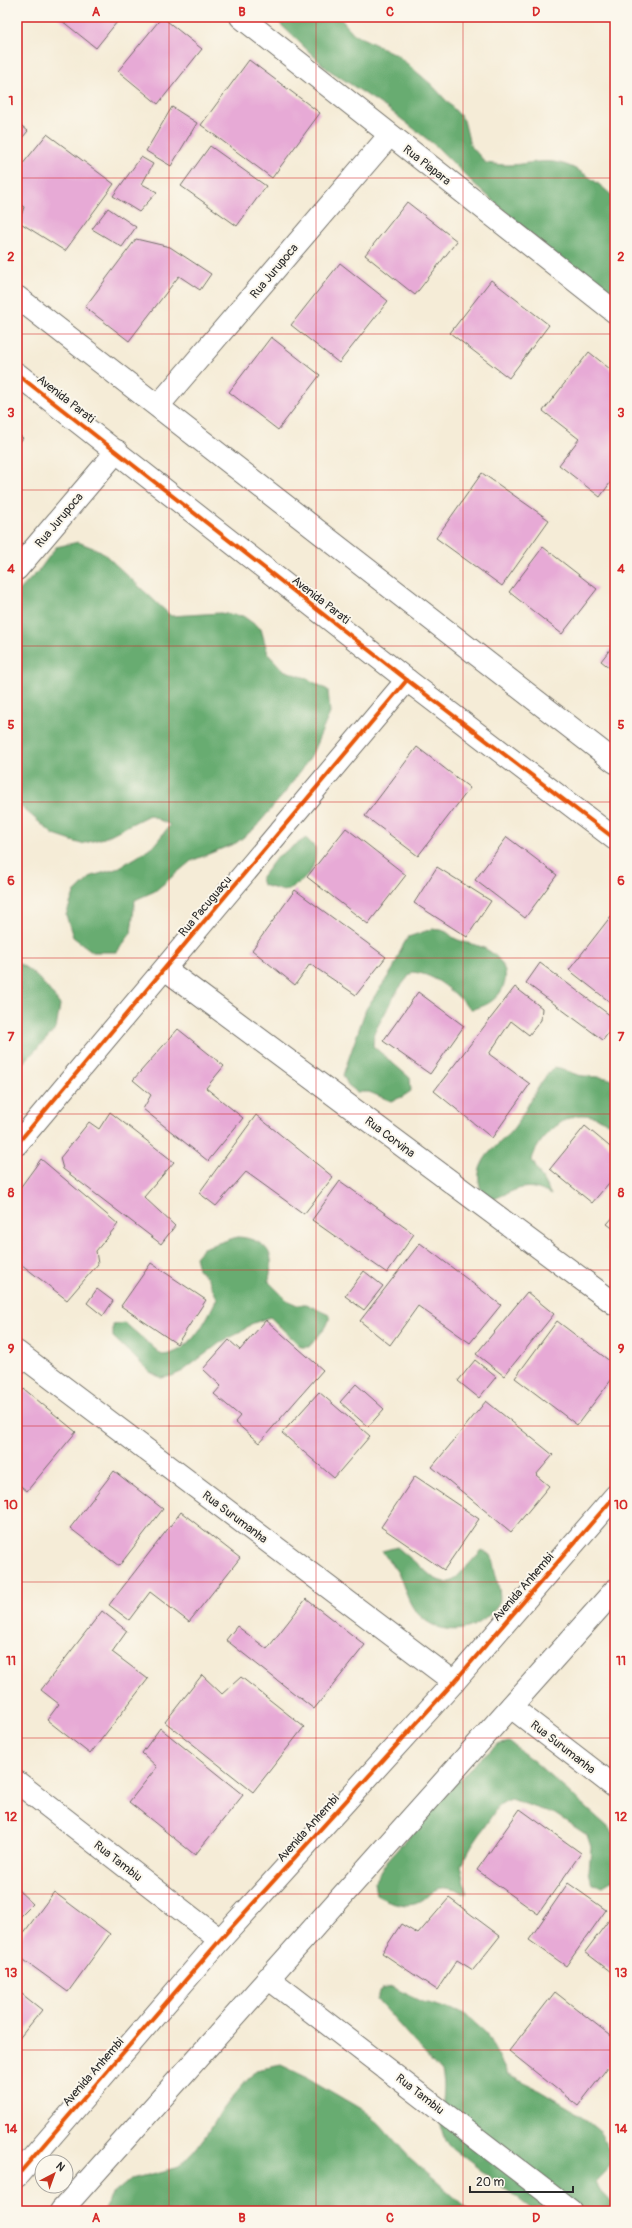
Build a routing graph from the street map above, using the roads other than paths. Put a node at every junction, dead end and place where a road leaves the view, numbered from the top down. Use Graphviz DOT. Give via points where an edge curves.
graph roads {
  1 [pos="241,17"];
  2 [pos="389,136"];
  3 [pos="17,297"];
  4 [pos="615,312"];
  5 [pos="17,374"];
  6 [pos="158,406"];
  7 [pos="117,451"];
  8 [pos="17,570"];
  9 [pos="407,680"];
  10 [pos="615,762"];
  11 [pos="615,839"];
  12 [pos="165,969"];
  13 [pos="17,1144"];
  14 [pos="615,1304"];
  15 [pos="17,1352"];
  16 [pos="615,1496"];
  17 [pos="615,1590"];
  18 [pos="454,1682"];
  19 [pos="511,1707"];
  20 [pos="17,1782"];
  21 [pos="615,1787"];
  22 [pos="220,1940"];
  23 [pos="268,1978"];
  24 [pos="17,2176"];
  25 [pos="61,2211"];
  26 [pos="571,2211"];
  1 -- 2 [label="street, Rua Piapara"];
  2 -- 4 [label="street, Rua Piapara"];
  2 -- 6 [label="street, Rua Jurupoca"];
  3 -- 6 [label="street"];
  5 -- 7 [label="street, Avenida Parati"];
  6 -- 10 [label="street"];
  7 -- 8 [label="street, Rua Jurupoca"];
  7 -- 9 [label="street, Avenida Parati"];
  9 -- 11 [label="street, Avenida Parati"];
  9 -- 12 [label="street, Rua Pacuguaçu"];
  12 -- 13 [label="street, Rua Pacuguaçu"];
  12 -- 14 [label="street, Rua Corvina"];
  15 -- 18 [label="street, Rua Surumanha"];
  16 -- 18 [label="street, Avenida Anhembi"];
  17 -- 19 [label="street"];
  18 -- 22 [label="street, Avenida Anhembi"];
  19 -- 21 [label="street, Rua Surumanha"];
  19 -- 23 [label="street"];
  20 -- 22 [label="street, Rua Tambiu"];
  22 -- 24 [label="street, Avenida Anhembi"];
  23 -- 25 [label="street"];
  23 -- 26 [label="street, Rua Tambiu"];
}
